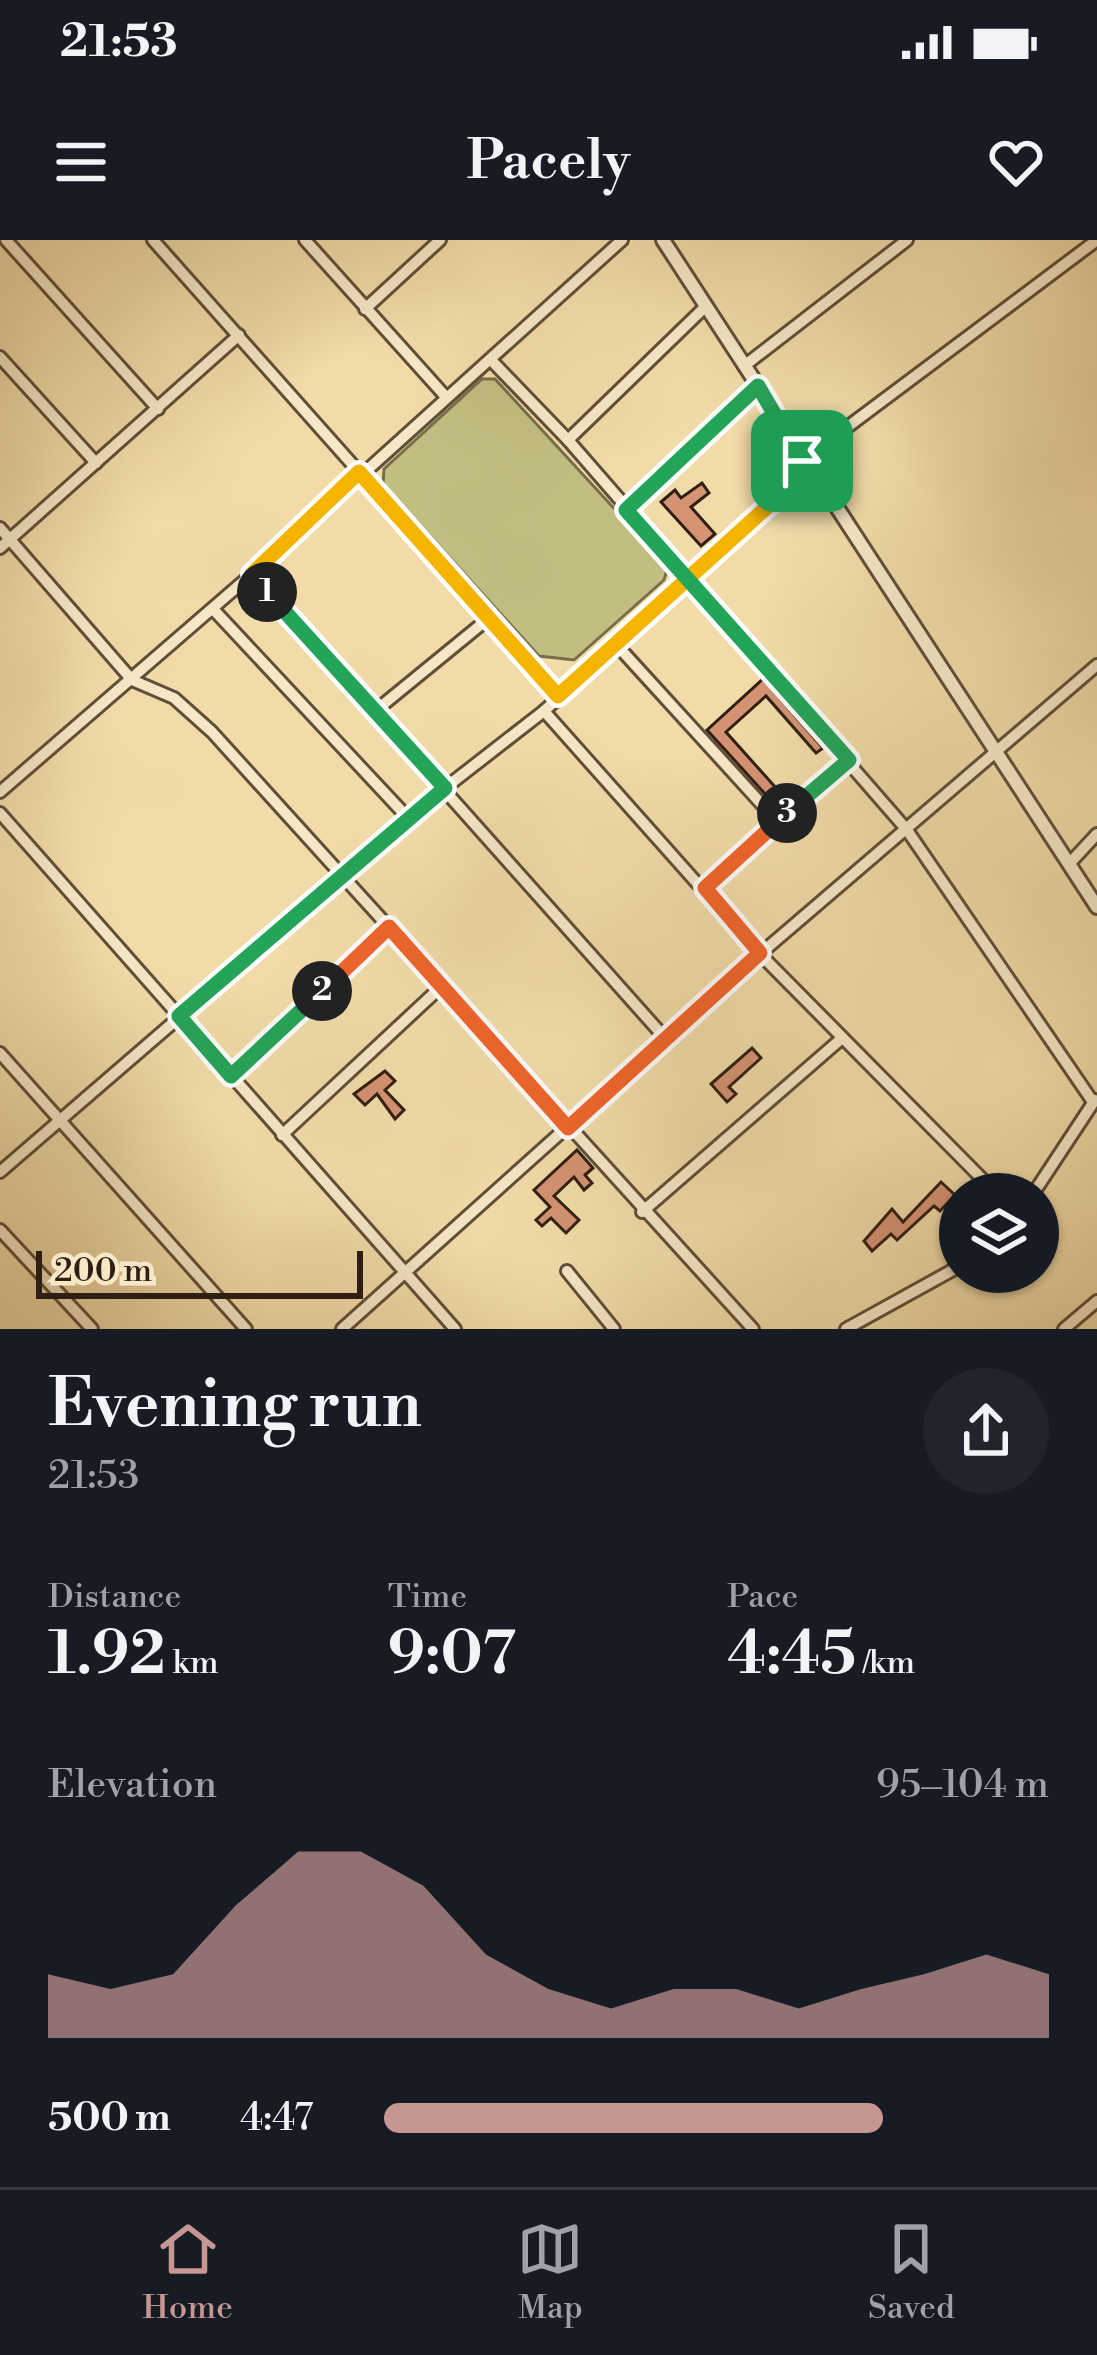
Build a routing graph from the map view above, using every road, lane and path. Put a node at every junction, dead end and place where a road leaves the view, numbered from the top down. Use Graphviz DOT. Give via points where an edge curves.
graph roads {
  1 [pos="7,240"];
  2 [pos="153,240"];
  3 [pos="305,240"];
  4 [pos="440,240"];
  5 [pos="622,240"];
  6 [pos="663,240"];
  7 [pos="907,240"];
  8 [pos="1096,240"];
  9 [pos="705,307"];
  10 [pos="365,309"];
  11 [pos="239,335"];
  12 [pos="0,357"];
  13 [pos="491,360"];
  14 [pos="744,366"];
  15 [pos="758,386"];
  16 [pos="446,397"];
  17 [pos="158,410"];
  18 [pos="568,440"];
  19 [pos="96,463"];
  20 [pos="805,466"];
  21 [pos="359,472"];
  22 [pos="626,510"];
  23 [pos="0,528"];
  24 [pos="5,544"];
  25 [pos="252,574"];
  26 [pos="688,579"];
  27 [pos="213,609"];
  28 [pos="489,618"];
  29 [pos="614,642"];
  30 [pos="1097,665"];
  31 [pos="132,680"];
  32 [pos="558,696"];
  33 [pos="544,711"];
  34 [pos="374,712"];
  35 [pos="994,753"];
  36 [pos="849,760"];
  37 [pos="445,788"];
  38 [pos="0,792"];
  39 [pos="0,813"];
  40 [pos="409,819"];
  41 [pos="777,821"];
  42 [pos="908,830"];
  43 [pos="1097,834"];
  44 [pos="1070,863"];
  45 [pos="344,876"];
  46 [pos="705,888"];
  47 [pos="1097,907"];
  48 [pos="389,927"];
  49 [pos="760,953"];
  50 [pos="442,985"];
  51 [pos="179,1016"];
  52 [pos="665,1038"];
  53 [pos="841,1039"];
  54 [pos="0,1053"];
  55 [pos="231,1076"];
  56 [pos="1095,1100"];
  57 [pos="61,1119"];
  58 [pos="568,1128"];
  59 [pos="282,1135"];
  60 [pos="0,1172"];
  61 [pos="976,1173"];
  62 [pos="1047,1173"];
  63 [pos="642,1212"];
  64 [pos="0,1230"];
  65 [pos="567,1271"];
  66 [pos="404,1273"];
  67 [pos="939,1278"];
  68 [pos="1097,1301"];
  69 [pos="92,1329"];
  70 [pos="246,1329"];
  71 [pos="342,1329"];
  72 [pos="454,1329"];
  73 [pos="614,1329"];
  74 [pos="753,1329"];
  75 [pos="846,1329"];
  76 [pos="1064,1329"];
  1 -- 17 [label="street"];
  2 -- 11 [label="street"];
  3 -- 10 [label="street"];
  4 -- 10 [label="street"];
  5 -- 13 [label="street"];
  6 -- 9 [label="street"];
  7 -- 14 [label="street"];
  8 -- 20 [label="street"];
  9 -- 14 [label="street"];
  9 -- 18 [label="street"];
  10 -- 16 [label="street"];
  11 -- 17 [label="street"];
  11 -- 21 [label="street"];
  12 -- 19 [label="street"];
  13 -- 16 [label="street"];
  13 -- 18 [label="street"];
  14 -- 15 [label="street"];
  15 -- 20 [label="street"];
  15 -- 22 [label="street"];
  16 -- 21 [label="street"];
  17 -- 19 [label="street"];
  18 -- 22 [label="street"];
  19 -- 24 [label="street"];
  20 -- 26 [label="street"];
  20 -- 35 [label="street"];
  21 -- 25 [label="street"];
  21 -- 28 [label="street"];
  22 -- 26 [label="street"];
  23 -- 24 [label="street"];
  24 -- 31 [label="street"];
  25 -- 27 [label="street"];
  25 -- 34 [label="street"];
  26 -- 29 [label="street"];
  26 -- 36 [label="street"];
  27 -- 31 [label="street"];
  27 -- 40 [label="street"];
  28 -- 32 [label="street"];
  28 -- 34 [label="street"];
  29 -- 32 [label="street"];
  29 -- 41 [label="street"];
  30 -- 35 [label="street"];
  31 -- 38 [label="street"];
  31 -- 45 [label="street" via="174,698 212,731"];
  32 -- 33 [label="street"];
  33 -- 37 [label="street"];
  33 -- 46 [label="street"];
  34 -- 37 [label="street"];
  35 -- 42 [label="street"];
  35 -- 44 [label="street"];
  36 -- 41 [label="street"];
  36 -- 42 [label="street"];
  37 -- 40 [label="street"];
  37 -- 52 [label="street"];
  39 -- 51 [label="street"];
  40 -- 45 [label="street"];
  41 -- 46 [label="street"];
  42 -- 49 [label="street"];
  42 -- 56 [label="street"];
  43 -- 44 [label="street"];
  44 -- 47 [label="street"];
  45 -- 48 [label="street"];
  45 -- 51 [label="street"];
  46 -- 49 [label="street"];
  48 -- 50 [label="street"];
  48 -- 55 [label="street"];
  49 -- 52 [label="street"];
  49 -- 53 [label="street"];
  50 -- 58 [label="street"];
  50 -- 59 [label="street"];
  51 -- 55 [label="street"];
  51 -- 57 [label="street"];
  52 -- 58 [label="street"];
  53 -- 61 [label="street"];
  53 -- 63 [label="street"];
  54 -- 57 [label="street"];
  55 -- 59 [label="street"];
  56 -- 62 [label="street"];
  57 -- 60 [label="street"];
  57 -- 70 [label="street"];
  58 -- 63 [label="street"];
  58 -- 66 [label="street"];
  59 -- 66 [label="street"];
  63 -- 74 [label="street"];
  64 -- 69 [label="street"];
  65 -- 73 [label="street"];
  66 -- 71 [label="street"];
  66 -- 72 [label="street"];
  67 -- 75 [label="street"];
  68 -- 76 [label="street"];
}
